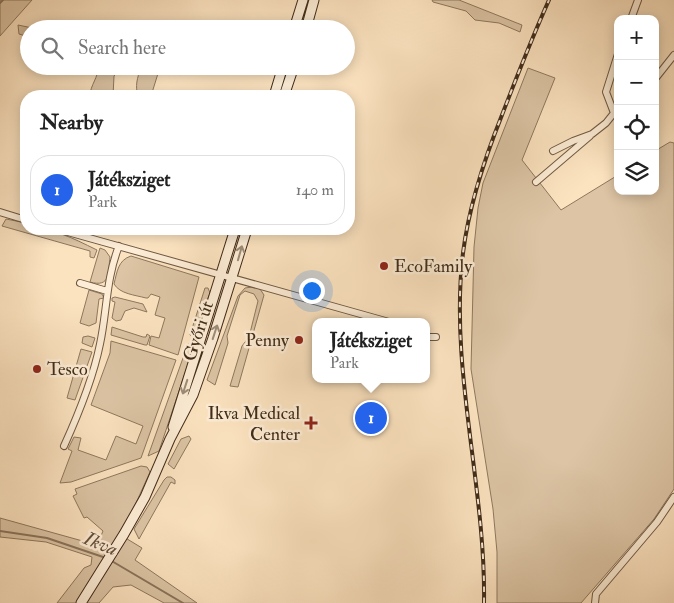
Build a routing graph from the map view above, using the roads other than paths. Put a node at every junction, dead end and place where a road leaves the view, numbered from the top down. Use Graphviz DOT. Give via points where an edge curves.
graph roads {
  1 [pos="302,0"];
  2 [pos="314,0"];
  3 [pos="638,0"];
  4 [pos="632,15"];
  5 [pos="296,20"];
  6 [pos="308,20"];
  7 [pos="674,55"];
  8 [pos="616,60"];
  9 [pos="659,74"];
  10 [pos="280,75"];
  11 [pos="291,75"];
  12 [pos="276,90"];
  13 [pos="286,90"];
  14 [pos="614,108"];
  15 [pos="614,114"];
  16 [pos="592,134"];
  17 [pos="553,151"];
  18 [pos="536,182"];
  19 [pos="0,212"];
  20 [pos="20,218"];
  21 [pos="80,235"];
  22 [pos="233,235"];
  23 [pos="245,235"];
  24 [pos="119,246"];
  25 [pos="222,274"];
  26 [pos="233,277"];
  27 [pos="80,283"];
  28 [pos="107,291"];
  29 [pos="375,318"];
  30 [pos="430,337"];
  31 [pos="436,337"];
  32 [pos="170,440"];
  33 [pos="64,446"];
  34 [pos="674,497"];
  35 [pos="80,603"];
  36 [pos="595,603"];
  1 -- 5 [label="main road"];
  2 -- 6 [label="main road"];
  3 -- 4 [label="street"];
  7 -- 9 [label="street"];
  8 -- 14 [label="street" via="606,92"];
  10 -- 12 [label="main road"];
  11 -- 13 [label="main road"];
  15 -- 16 [label="street"];
  16 -- 17 [label="street"];
  16 -- 18 [label="street"];
  19 -- 20 [label="street"];
  21 -- 24 [label="street"];
  22 -- 25 [label="main road, Győri út"];
  26 -- 23 [label="main road, Győri út, one-way"];
  24 -- 25 [label="street"];
  24 -- 28 [label="street"];
  25 -- 26 [label="street"];
  25 -- 32 [label="main road, Győri út, one-way"];
  26 -- 29 [label="street"];
  32 -- 26 [label="main road, Győri út, one-way" via="193,395"];
  27 -- 28 [label="street"];
  28 -- 33 [label="street" via="96,361"];
  30 -- 31 [label="street"];
  32 -- 35 [label="main road, Győri út" via="144,497"];
  34 -- 36 [label="street" via="596,594"];
}
